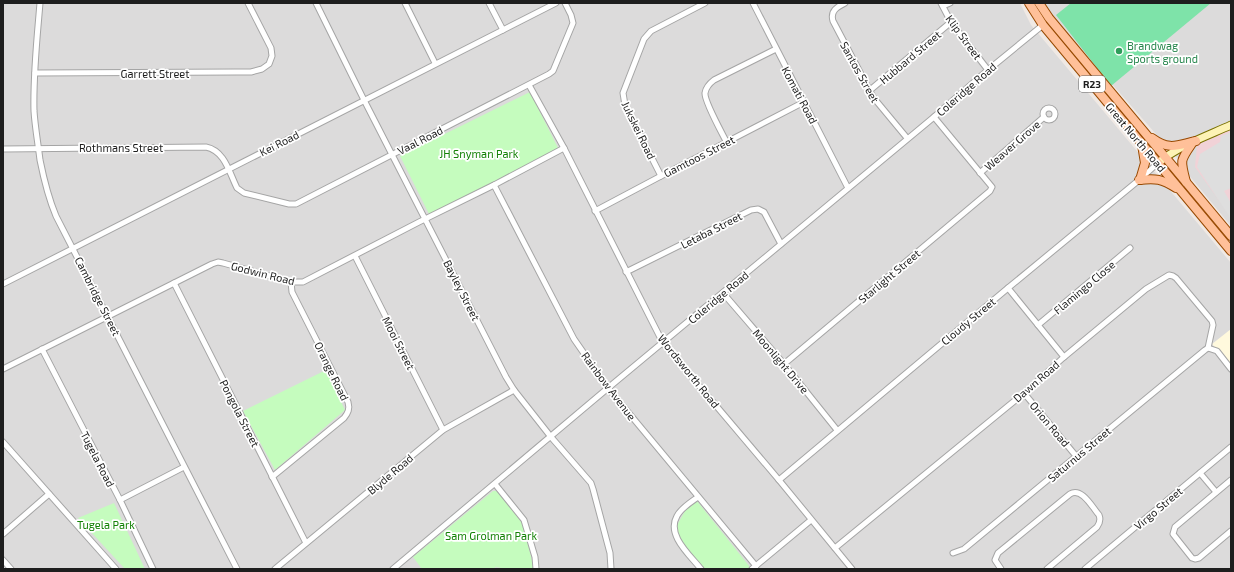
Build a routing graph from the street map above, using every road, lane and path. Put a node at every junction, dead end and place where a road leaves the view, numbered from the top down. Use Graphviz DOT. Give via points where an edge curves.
graph roads {
  1 [pos="40,3"];
  2 [pos="248,3"];
  3 [pos="316,3"];
  4 [pos="405,3"];
  5 [pos="489,3"];
  6 [pos="556,3"];
  7 [pos="565,3"];
  8 [pos="704,3"];
  9 [pos="753,3"];
  10 [pos="845,3"];
  11 [pos="950,3"];
  12 [pos="1029,3"];
  13 [pos="1039,3"];
  14 [pos="942,5"];
  15 [pos="951,22"];
  16 [pos="1043,25"];
  17 [pos="503,30"];
  18 [pos="776,49"];
  19 [pos="435,63"];
  20 [pos="988,70"];
  21 [pos="35,73"];
  22 [pos="529,85"];
  23 [pos="869,91"];
  24 [pos="364,100"];
  25 [pos="804,102"];
  26 [pos="934,117"];
  27 [pos="1044,117"];
  28 [pos="1231,125"];
  29 [pos="1143,132"];
  30 [pos="907,138"];
  31 [pos="1195,142"];
  32 [pos="727,143"];
  33 [pos="1142,144"];
  34 [pos="38,148"];
  35 [pos="564,148"];
  36 [pos="3,149"];
  37 [pos="392,154"];
  38 [pos="1162,160"];
  39 [pos="228,169"];
  40 [pos="980,173"];
  41 [pos="661,176"];
  42 [pos="1139,180"];
  43 [pos="1186,183"];
  44 [pos="494,185"];
  45 [pos="848,188"];
  46 [pos="1180,190"];
  47 [pos="595,211"];
  48 [pos="426,219"];
  49 [pos="1225,229"];
  50 [pos="1218,236"];
  51 [pos="1231,236"];
  52 [pos="781,244"];
  53 [pos="73,248"];
  54 [pos="1130,248"];
  55 [pos="1231,251"];
  56 [pos="355,256"];
  57 [pos="626,272"];
  58 [pos="291,282"];
  59 [pos="174,283"];
  60 [pos="3,284"];
  61 [pos="1008,288"];
  62 [pos="723,293"];
  63 [pos="108,316"];
  64 [pos="1038,325"];
  65 [pos="662,343"];
  66 [pos="42,349"];
  67 [pos="1205,349"];
  68 [pos="1064,357"];
  69 [pos="784,364"];
  70 [pos="3,369"];
  71 [pos="1231,369"];
  72 [pos="608,388"];
  73 [pos="514,390"];
  74 [pos="1024,393"];
  75 [pos="443,430"];
  76 [pos="837,430"];
  77 [pos="551,437"];
  78 [pos="3,442"];
  79 [pos="1231,447"];
  80 [pos="1076,456"];
  81 [pos="184,467"];
  82 [pos="1200,473"];
  83 [pos="272,478"];
  84 [pos="779,480"];
  85 [pos="1231,480"];
  86 [pos="495,484"];
  87 [pos="1216,492"];
  88 [pos="49,494"];
  89 [pos="698,497"];
  90 [pos="120,500"];
  91 [pos="810,520"];
  92 [pos="1231,532"];
  93 [pos="3,534"];
  94 [pos="306,543"];
  95 [pos="835,548"];
  96 [pos="953,553"];
  97 [pos="3,560"];
  98 [pos="754,567"];
  99 [pos="11,569"];
  100 [pos="116,569"];
  101 [pos="153,569"];
  102 [pos="237,569"];
  103 [pos="274,569"];
  104 [pos="393,569"];
  105 [pos="536,569"];
  106 [pos="611,569"];
  107 [pos="701,569"];
  108 [pos="852,569"];
  109 [pos="1001,569"];
  110 [pos="1047,569"];
  111 [pos="1085,569"];
  1 -- 21 [label="street, Cambridge Street"];
  2 -- 21 [label="street, Garrett Street" via="271,48 272,56 266,67 252,72"];
  3 -- 24 [label="street, Bayley Street"];
  4 -- 19 [label="street"];
  5 -- 17 [label="street"];
  6 -- 17 [label="street, Kei Road"];
  7 -- 22 [label="street, Vaal Road" via="573,23 556,63 552,72"];
  8 -- 41 [label="street, Jukskei Road" via="648,34 623,93 625,105"];
  9 -- 18 [label="street, Komati Road"];
  10 -- 23 [label="street, Santos Street" via="835,9 833,22"];
  11 -- 14 [label="street"];
  12 -- 16 [label="main road, Great North Road / R23"];
  13 -- 29 [label="main road, Great North Road / R23"];
  14 -- 15 [label="street, Klip Street"];
  15 -- 20 [label="street, Klip Street"];
  15 -- 23 [label="street, Hubbard Street"];
  16 -- 20 [label="street, Coleridge Road"];
  16 -- 33 [label="main road, Great North Road / R23"];
  17 -- 19 [label="street, Kei Road"];
  18 -- 25 [label="street, Komati Road"];
  18 -- 32 [label="street" via="714,80 706,88 705,98"];
  19 -- 24 [label="street, Kei Road"];
  20 -- 26 [label="street, Coleridge Road"];
  21 -- 34 [label="street, Cambridge Street" via="34,109"];
  22 -- 35 [label="street, Wordsworth Road"];
  22 -- 37 [label="street, Vaal Road"];
  23 -- 30 [label="street, Santos Street"];
  24 -- 37 [label="street, Bayley Street"];
  24 -- 39 [label="street, Kei Road"];
  25 -- 32 [label="street, Gamtoos Street"];
  25 -- 45 [label="street, Komati Road"];
  26 -- 30 [label="street, Coleridge Road"];
  26 -- 40 [label="street"];
  27 -- 40 [label="street, Weaver Grove"];
  28 -- 31 [label="street"];
  29 -- 31 [label="main road" via="1168,146"];
  29 -- 38 [label="main road, Great North Road / R23"];
  30 -- 45 [label="street, Coleridge Road"];
  31 -- 38 [label="street"];
  31 -- 43 [label="main road" via="1182,160"];
  32 -- 41 [label="street, Gamtoos Street"];
  33 -- 38 [label="main road, Great North Road / R23"];
  33 -- 42 [label="main road" via="1145,164"];
  34 -- 36 [label="street, Rothmans Street"];
  34 -- 39 [label="street, Rothmans Street" via="206,147 220,154"];
  34 -- 53 [label="street, Cambridge Street" via="48,198"];
  35 -- 44 [label="street, Godwin Road"];
  35 -- 47 [label="street, Wordsworth Road"];
  37 -- 39 [label="street, Vaal Road" via="292,204 240,191"];
  37 -- 48 [label="street, Bayley Street"];
  38 -- 42 [label="street, Cloudy Street"];
  38 -- 43 [label="main road, Great North Road / R23"];
  38 -- 46 [label="main road, Great North Road / R23"];
  39 -- 53 [label="street, Kei Road"];
  40 -- 69 [label="street, Starlight Street" via="992,187 986,196"];
  41 -- 47 [label="street, Gamtoos Street"];
  42 -- 46 [label="main road" via="1158,179"];
  42 -- 61 [label="street, Cloudy Street"];
  43 -- 49 [label="main road, Great North Road / R23"];
  44 -- 48 [label="street, Godwin Road"];
  44 -- 72 [label="street, Rainbow Avenue" via="569,331"];
  45 -- 52 [label="street, Coleridge Road"];
  46 -- 50 [label="main road, Great North Road / R23"];
  47 -- 57 [label="street, Wordsworth Road"];
  48 -- 56 [label="street, Godwin Road"];
  48 -- 73 [label="street, Bayley Street"];
  49 -- 50 [label="main road"];
  49 -- 51 [label="main road, Great North Road / R23"];
  50 -- 55 [label="main road, Great North Road / R23"];
  52 -- 57 [label="street, Letaba Street" via="764,212 758,209 751,210"];
  52 -- 62 [label="street, Coleridge Road"];
  53 -- 60 [label="street, Kei Road"];
  53 -- 63 [label="street, Cambridge Street"];
  54 -- 64 [label="street, Flamingo Close"];
  56 -- 58 [label="street, Godwin Road" via="303,282"];
  56 -- 75 [label="street, Mooi Street"];
  57 -- 65 [label="street, Wordsworth Road"];
  58 -- 59 [label="street, Godwin Road" via="218,262"];
  58 -- 83 [label="street, Orange Road" via="292,292 348,402 349,409 344,418"];
  59 -- 63 [label="street, Godwin Road"];
  59 -- 83 [label="street, Pongola Street"];
  61 -- 64 [label="street"];
  61 -- 76 [label="street, Cloudy Street"];
  62 -- 65 [label="street, Coleridge Road"];
  62 -- 69 [label="street, Moonlight Drive"];
  63 -- 66 [label="street, Godwin Road"];
  63 -- 81 [label="street, Cambridge Street"];
  64 -- 68 [label="street"];
  65 -- 72 [label="street, Coleridge Road"];
  65 -- 84 [label="street, Wordsworth Road"];
  66 -- 70 [label="street, Godwin Road"];
  66 -- 90 [label="street, Tugela Road"];
  67 -- 68 [label="street, Dawn Road" via="1212,321 1171,275 1146,289"];
  67 -- 71 [label="street" via="1217,351"];
  67 -- 80 [label="street, Saturnus Street"];
  68 -- 74 [label="street, Dawn Road"];
  69 -- 76 [label="street, Moonlight Drive"];
  72 -- 77 [label="street, Coleridge Road"];
  72 -- 89 [label="street, Rainbow Avenue"];
  73 -- 75 [label="street, Blyde Road"];
  73 -- 77 [label="street, Bayley Street"];
  74 -- 80 [label="street, Orion Road"];
  74 -- 95 [label="street, Dawn Road"];
  75 -- 94 [label="street, Blyde Road"];
  76 -- 84 [label="street, Cloudy Street"];
  77 -- 86 [label="street, Coleridge Road"];
  77 -- 106 [label="street, Bayley Street" via="594,489 610,553"];
  78 -- 88 [label="street"];
  79 -- 82 [label="street, Virgo Street"];
  80 -- 96 [label="street, Saturnus Street" via="964,549"];
  81 -- 90 [label="street"];
  81 -- 102 [label="street, Cambridge Street"];
  82 -- 87 [label="street"];
  82 -- 111 [label="street, Virgo Street"];
  83 -- 94 [label="street, Pongola Street"];
  84 -- 91 [label="street, Wordsworth Road"];
  85 -- 87 [label="street"];
  86 -- 104 [label="street, Coleridge Road"];
  86 -- 105 [label="street" via="524,520"];
  87 -- 92 [label="street" via="1175,527 1173,536 1195,559"];
  88 -- 93 [label="street"];
  88 -- 100 [label="street"];
  89 -- 98 [label="street, Rainbow Avenue"];
  89 -- 107 [label="street" via="679,512 674,527 678,541"];
  90 -- 101 [label="street, Tugela Road"];
  91 -- 95 [label="street, Wordsworth Road"];
  91 -- 98 [label="street"];
  94 -- 103 [label="street, Blyde Road"];
  95 -- 108 [label="street, Wordsworth Road"];
  97 -- 99 [label="street"];
  109 -- 110 [label="street" via="996,560 998,554 1070,494 1080,493 1099,515 1099,524"];
}
